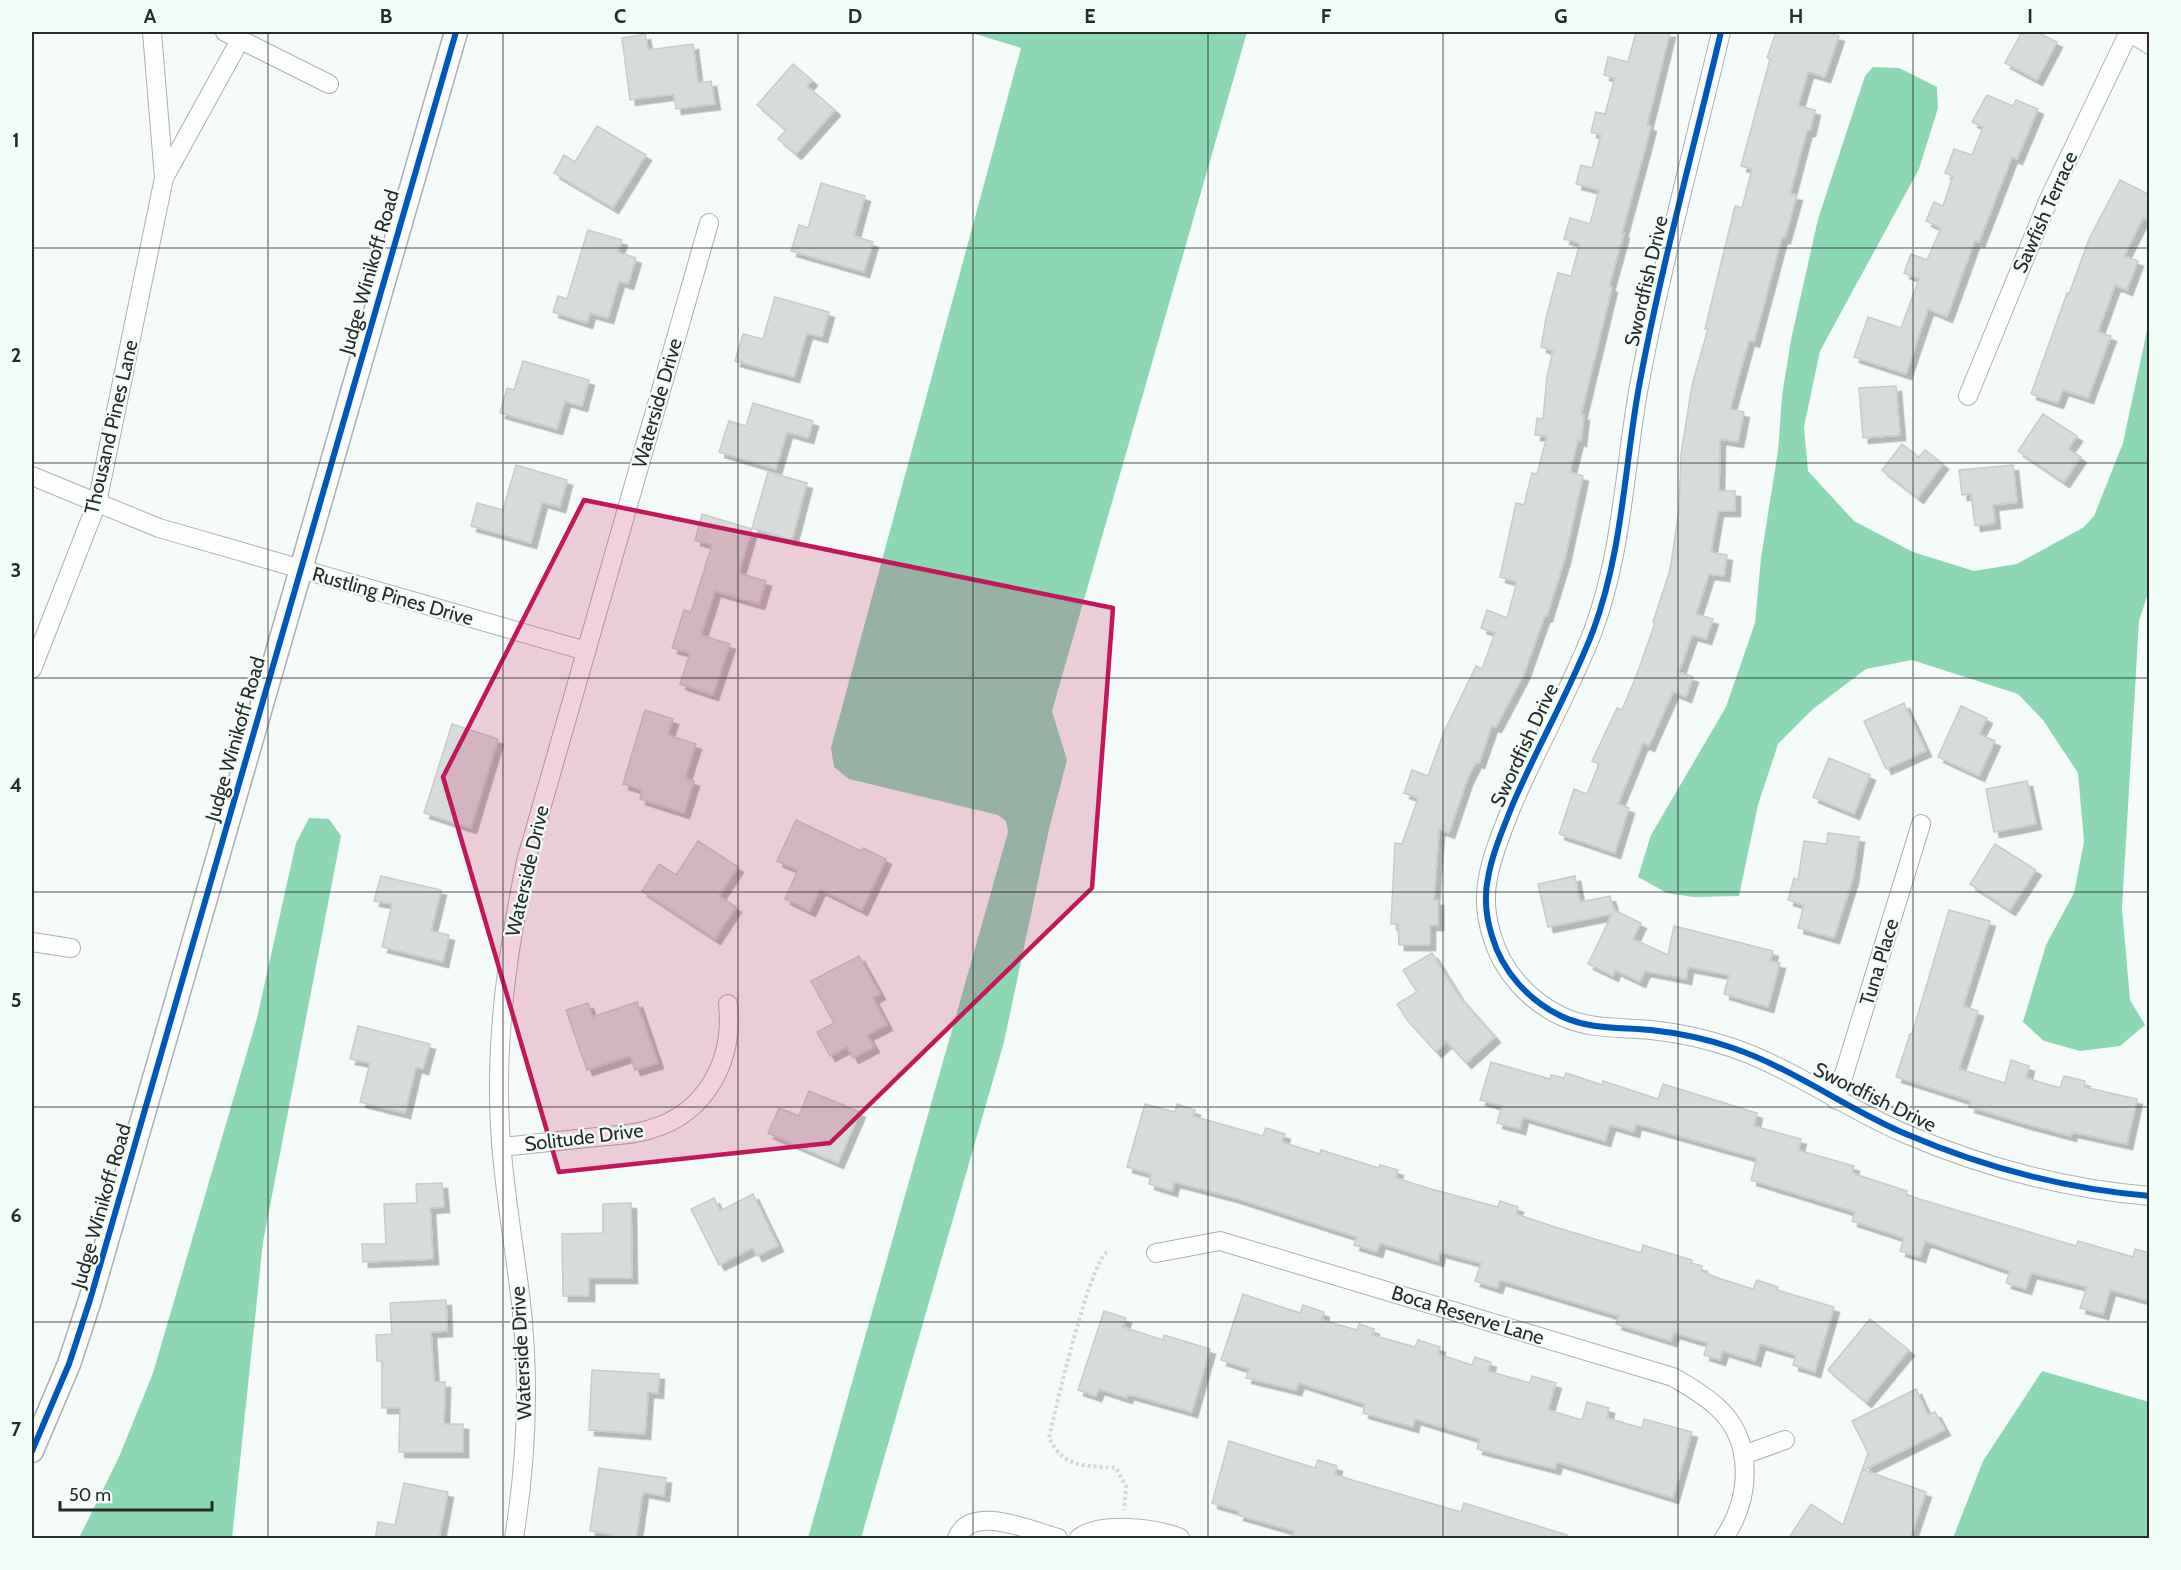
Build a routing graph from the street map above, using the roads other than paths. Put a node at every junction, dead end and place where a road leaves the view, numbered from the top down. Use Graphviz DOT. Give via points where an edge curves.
graph roads {
  1 [pos="152,32"];
  2 [pos="456,32"];
  3 [pos="1721,32"];
  4 [pos="2129,32"];
  5 [pos="233,36"];
  6 [pos="2150,45"];
  7 [pos="329,84"];
  8 [pos="164,178"];
  9 [pos="709,223"];
  10 [pos="1968,396"];
  11 [pos="32,476"];
  12 [pos="97,502"];
  13 [pos="300,570"];
  14 [pos="586,651"];
  15 [pos="32,669"];
  16 [pos="1921,824"];
  17 [pos="32,942"];
  18 [pos="71,948"];
  19 [pos="728,1004"];
  20 [pos="1836,1100"];
  21 [pos="501,1147"];
  22 [pos="2150,1196"];
  23 [pos="1156,1253"];
  24 [pos="1785,1440"];
  25 [pos="32,1451"];
  26 [pos="1743,1455"];
  27 [pos="956,1537"];
  28 [pos="514,1539"];
  29 [pos="1058,1539"];
  30 [pos="1079,1539"];
  31 [pos="1180,1539"];
  32 [pos="1724,1539"];
  1 -- 8 [label="street, Thousand Pines Lane"];
  2 -- 13 [label="street, Judge Winikoff Road"];
  3 -- 20 [label="street, Swordfish Drive" via="1638,395 1611,575 1571,686 1505,823 1488,872 1487,918 1496,948 1511,975 1532,998 1558,1015 1594,1027 1649,1030 1709,1040 1780,1068"];
  4 -- 6 [label="street"];
  4 -- 10 [label="street, Sawfish Terrace" via="2049,199"];
  5 -- 7 [label="street, Thousand Pines Lane"];
  5 -- 8 [label="street, Thousand Pines Lane"];
  8 -- 12 [label="street, Thousand Pines Lane"];
  9 -- 14 [label="street, Waterside Drive"];
  11 -- 12 [label="street, Rustling Pines Drive"];
  12 -- 13 [label="street, Rustling Pines Drive" via="159,528"];
  12 -- 15 [label="street, Thousand Pines Lane"];
  13 -- 14 [label="street, Rustling Pines Drive"];
  13 -- 25 [label="street, Judge Winikoff Road" via="90,1300 69,1364"];
  14 -- 21 [label="street, Waterside Drive" via="526,861 512,926 499,1058"];
  16 -- 20 [label="street, Tuna Place"];
  17 -- 18 [label="street"];
  19 -- 21 [label="street, Solitude Drive" via="729,1034 723,1062 710,1087 678,1117 638,1132"];
  20 -- 22 [label="street, Swordfish Drive" via="1906,1134 1964,1156 2068,1184"];
  21 -- 28 [label="street, Waterside Drive" via="526,1374 525,1438"];
  23 -- 26 [label="street, Boca Reserve Lane" via="1220,1241 1673,1377 1717,1407 1736,1434"];
  24 -- 26 [label="street"];
  26 -- 32 [label="street, Boca Reserve Lane" via="1745,1484 1741,1504"];
  27 -- 29 [label="street" via="989,1518"];
  30 -- 31 [label="street" via="1102,1528"];
}
